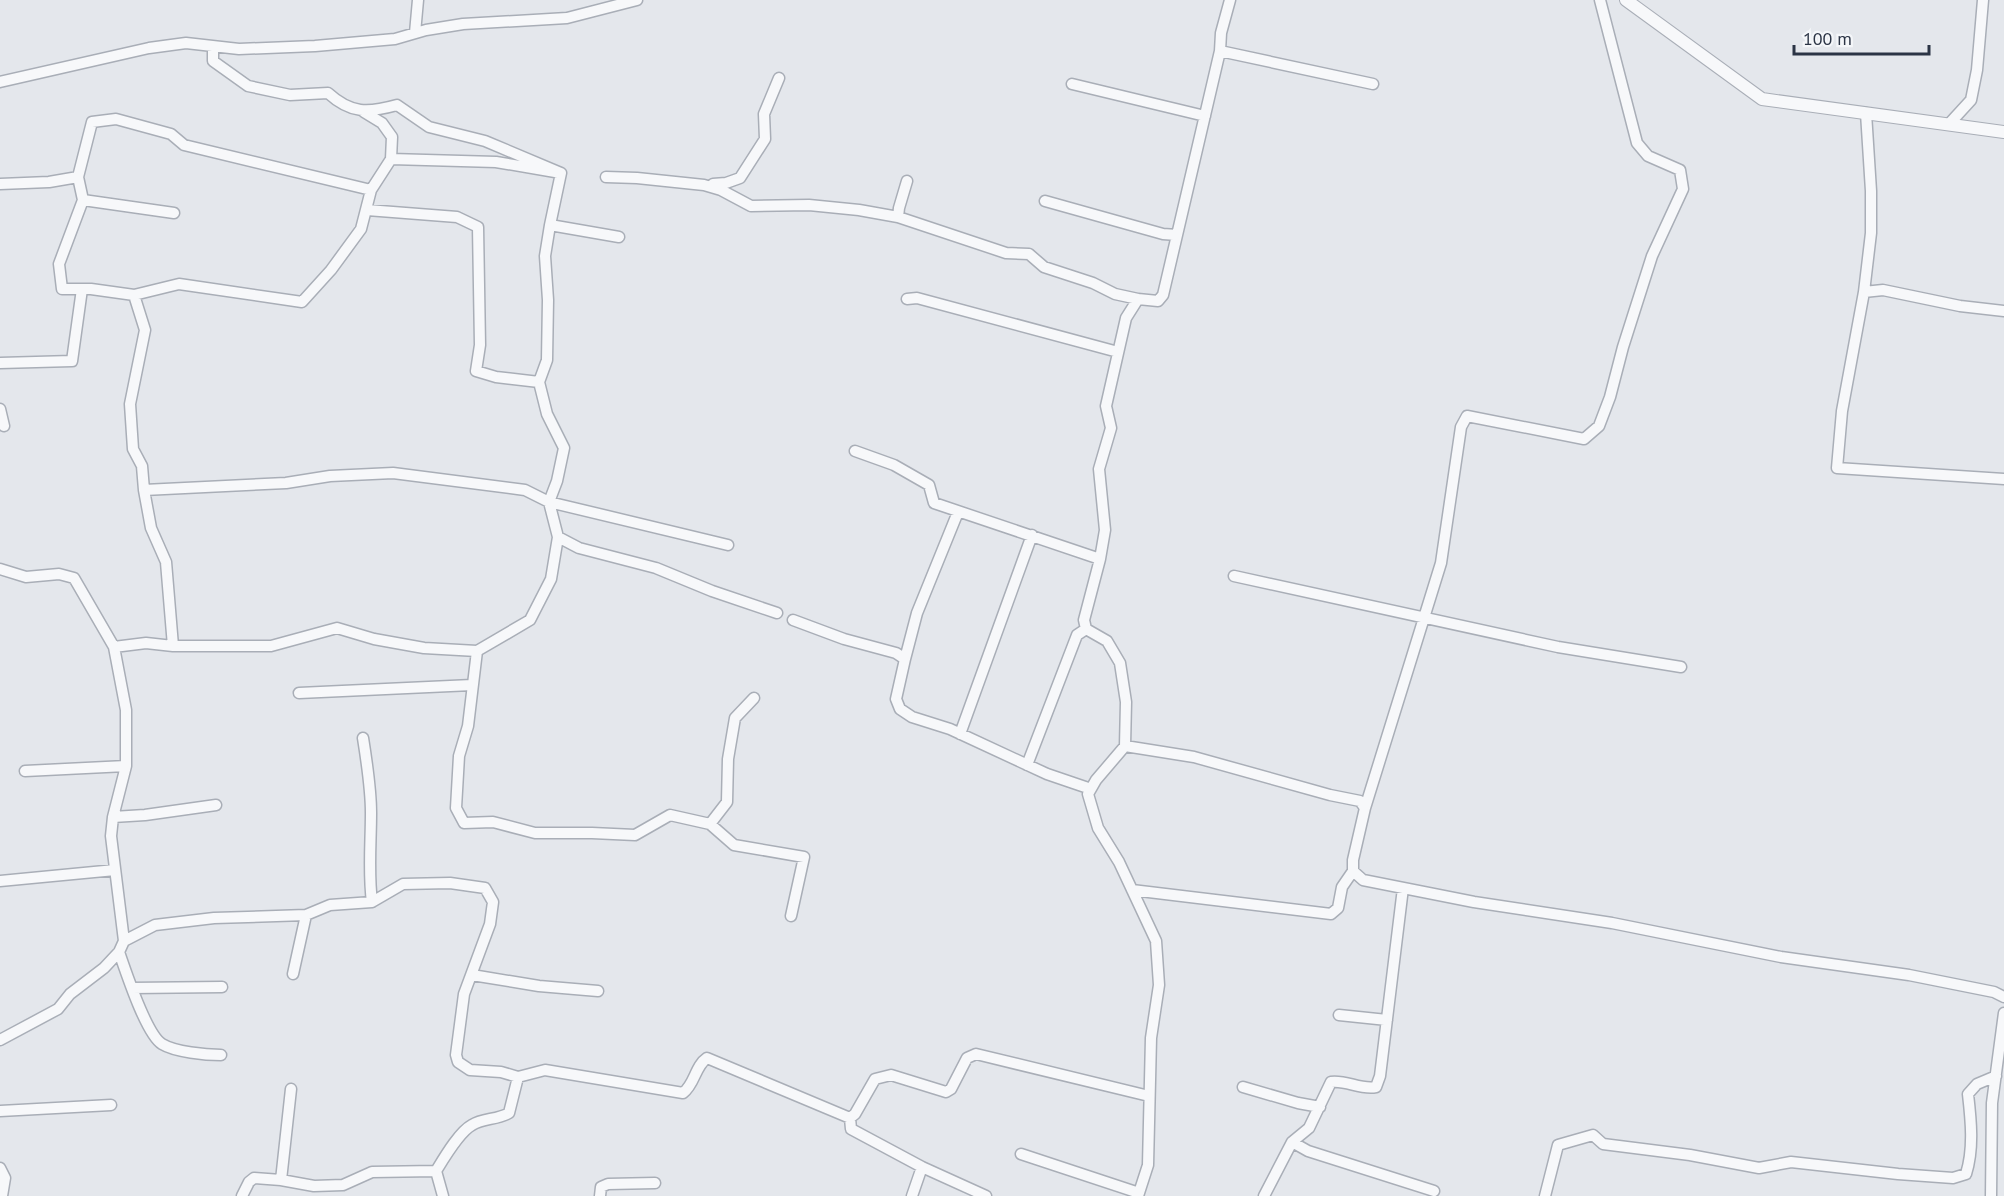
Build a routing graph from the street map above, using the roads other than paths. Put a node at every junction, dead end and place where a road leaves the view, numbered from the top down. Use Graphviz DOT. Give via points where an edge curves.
graph roads {
  1 [pos="418,0"];
  2 [pos="637,0"];
  3 [pos="1230,0"];
  4 [pos="1600,0"];
  5 [pos="1626,0"];
  6 [pos="1983,0"];
  7 [pos="415,33"];
  8 [pos="213,46"];
  9 [pos="1220,51"];
  10 [pos="780,78"];
  11 [pos="0,82"];
  12 [pos="1072,84"];
  13 [pos="1373,84"];
  14 [pos="364,112"];
  15 [pos="1866,113"];
  16 [pos="1205,116"];
  17 [pos="1949,124"];
  18 [pos="2004,132"];
  19 [pos="391,159"];
  20 [pos="561,173"];
  21 [pos="78,177"];
  22 [pos="606,177"];
  23 [pos="907,182"];
  24 [pos="0,184"];
  25 [pos="704,185"];
  26 [pos="371,190"];
  27 [pos="83,200"];
  28 [pos="1045,201"];
  29 [pos="367,210"];
  30 [pos="174,213"];
  31 [pos="898,217"];
  32 [pos="550,225"];
  33 [pos="1177,235"];
  34 [pos="619,237"];
  35 [pos="82,289"];
  36 [pos="1864,292"];
  37 [pos="134,295"];
  38 [pos="908,299"];
  39 [pos="1138,299"];
  40 [pos="2004,311"];
  41 [pos="1118,351"];
  42 [pos="0,363"];
  43 [pos="539,382"];
  44 [pos="0,409"];
  45 [pos="4,426"];
  46 [pos="855,451"];
  47 [pos="2004,479"];
  48 [pos="144,490"];
  49 [pos="549,502"];
  50 [pos="958,512"];
  51 [pos="1032,535"];
  52 [pos="558,537"];
  53 [pos="728,545"];
  54 [pos="1100,559"];
  55 [pos="0,570"];
  56 [pos="1234,576"];
  57 [pos="777,613"];
  58 [pos="1422,619"];
  59 [pos="793,620"];
  60 [pos="1086,629"];
  61 [pos="173,646"];
  62 [pos="114,647"];
  63 [pos="477,651"];
  64 [pos="905,659"];
  65 [pos="1681,667"];
  66 [pos="472,685"];
  67 [pos="299,693"];
  68 [pos="754,698"];
  69 [pos="960,734"];
  70 [pos="363,738"];
  71 [pos="1125,746"];
  72 [pos="1027,765"];
  73 [pos="126,766"];
  74 [pos="25,771"];
  75 [pos="1091,789"];
  76 [pos="216,806"];
  77 [pos="1365,808"];
  78 [pos="113,817"];
  79 [pos="710,824"];
  80 [pos="115,870"];
  81 [pos="1353,871"];
  82 [pos="0,881"];
  83 [pos="1403,888"];
  84 [pos="1132,890"];
  85 [pos="372,902"];
  86 [pos="306,915"];
  87 [pos="790,915"];
  88 [pos="124,941"];
  89 [pos="119,952"];
  90 [pos="293,974"];
  91 [pos="472,975"];
  92 [pos="222,987"];
  93 [pos="132,988"];
  94 [pos="598,991"];
  95 [pos="2004,997"];
  96 [pos="2004,1013"];
  97 [pos="1339,1015"];
  98 [pos="1387,1020"];
  99 [pos="0,1040"];
  100 [pos="221,1055"];
  101 [pos="1996,1076"];
  102 [pos="518,1077"];
  103 [pos="1243,1087"];
  104 [pos="291,1089"];
  105 [pos="1149,1096"];
  106 [pos="111,1106"];
  107 [pos="1320,1107"];
  108 [pos="0,1111"];
  109 [pos="850,1118"];
  110 [pos="1292,1142"];
  111 [pos="1021,1154"];
  112 [pos="922,1167"];
  113 [pos="0,1168"];
  114 [pos="436,1171"];
  115 [pos="281,1180"];
  116 [pos="655,1183"];
  117 [pos="1434,1191"];
  118 [pos="1138,1194"];
  119 [pos="2,1196"];
  120 [pos="242,1196"];
  121 [pos="443,1196"];
  122 [pos="600,1196"];
  123 [pos="912,1196"];
  124 [pos="986,1196"];
  125 [pos="1264,1196"];
  126 [pos="1545,1196"];
  127 [pos="1991,1196"];
  1 -- 7 [label="street"];
  2 -- 7 [label="street" via="567,18 463,24"];
  3 -- 9 [label="street"];
  4 -- 58 [label="street" via="1637,143 1648,156 1680,170 1683,189 1652,256 1599,426 1584,439 1467,416 1461,427 1441,564"];
  5 -- 15 [label="street" via="1762,99"];
  6 -- 17 [label="street" via="1971,100"];
  7 -- 8 [label="street" via="395,39 315,46"];
  8 -- 11 [label="street" via="186,43 149,48"];
  8 -- 14 [label="street" via="213,60 248,86 290,95 328,93 339,103"];
  9 -- 13 [label="street"];
  9 -- 16 [label="street"];
  10 -- 25 [label="street" via="764,114 765,139 740,178"];
  12 -- 16 [label="street"];
  14 -- 19 [label="street" via="382,123 392,137"];
  14 -- 20 [label="street" via="397,105 429,127 485,141"];
  15 -- 17 [label="street"];
  15 -- 36 [label="street" via="1871,233"];
  16 -- 33 [label="street"];
  17 -- 18 [label="street"];
  19 -- 20 [label="street" via="496,162"];
  19 -- 26 [label="street"];
  20 -- 32 [label="street"];
  21 -- 24 [label="street" via="49,183"];
  21 -- 26 [label="street" via="92,122 116,118 171,134 184,146"];
  21 -- 27 [label="street"];
  22 -- 25 [label="street"];
  23 -- 31 [label="street"];
  25 -- 31 [label="street" via="751,206 809,205"];
  26 -- 29 [label="street"];
  27 -- 30 [label="street"];
  27 -- 35 [label="street" via="59,264 62,289"];
  28 -- 33 [label="street"];
  29 -- 37 [label="street" via="361,229 302,302 179,284"];
  29 -- 43 [label="street" via="457,217 478,227 480,345 476,371"];
  31 -- 39 [label="street" via="1006,253 1029,254 1044,267"];
  32 -- 34 [label="street"];
  32 -- 43 [label="street" via="545,256 547,360"];
  33 -- 39 [label="street" via="1163,295 1158,301"];
  35 -- 37 [label="street"];
  35 -- 42 [label="street" via="72,361"];
  36 -- 40 [label="street" via="1882,290"];
  36 -- 47 [label="street" via="1842,411 1837,468"];
  37 -- 48 [label="street" via="145,330 130,404 133,449 142,466"];
  38 -- 41 [label="street" via="917,298"];
  39 -- 41 [label="street" via="1126,318"];
  41 -- 54 [label="street" via="1106,406 1111,428 1099,469 1105,530"];
  43 -- 49 [label="street" via="547,414 564,448"];
  44 -- 45 [label="street"];
  46 -- 50 [label="street" via="894,465 929,484 933,503"];
  48 -- 49 [label="street" via="393,473 525,490"];
  48 -- 61 [label="street" via="151,528 166,562"];
  49 -- 52 [label="street"];
  49 -- 53 [label="street"];
  50 -- 51 [label="street"];
  50 -- 64 [label="street" via="917,613"];
  51 -- 54 [label="street"];
  51 -- 69 [label="street"];
  52 -- 57 [label="street" via="579,548 656,568"];
  52 -- 63 [label="street" via="550,579 530,620"];
  54 -- 60 [label="street" via="1084,620"];
  55 -- 62 [label="street" via="26,577 59,574 74,578"];
  56 -- 58 [label="street"];
  58 -- 65 [label="street"];
  58 -- 77 [label="street"];
  59 -- 64 [label="street"];
  60 -- 71 [label="street" via="1107,641 1120,663 1126,702"];
  60 -- 72 [label="street" via="1077,635"];
  61 -- 62 [label="street"];
  61 -- 63 [label="street" via="271,646 337,628 424,648"];
  62 -- 73 [label="street" via="126,710"];
  63 -- 66 [label="street"];
  64 -- 69 [label="street" via="896,699 900,709"];
  66 -- 67 [label="street"];
  66 -- 79 [label="street" via="456,798 456,808 464,823 493,822 535,833 635,835 670,815"];
  68 -- 79 [label="street" via="735,718 727,802"];
  69 -- 72 [label="street"];
  70 -- 85 [label="street" via="371,810"];
  71 -- 75 [label="street"];
  71 -- 77 [label="street" via="1194,757 1360,801"];
  72 -- 75 [label="street"];
  73 -- 74 [label="street"];
  73 -- 78 [label="street"];
  75 -- 84 [label="street" via="1098,828"];
  76 -- 78 [label="street"];
  77 -- 81 [label="street"];
  78 -- 80 [label="street"];
  79 -- 87 [label="street" via="734,845 804,857"];
  80 -- 82 [label="street"];
  80 -- 88 [label="street"];
  81 -- 83 [label="street" via="1363,880"];
  81 -- 84 [label="street" via="1342,886 1338,908 1331,914"];
  83 -- 95 [label="street" via="1612,923 1781,957 1909,975"];
  83 -- 98 [label="street"];
  84 -- 105 [label="street" via="1156,941 1159,985 1151,1038"];
  85 -- 86 [label="street" via="330,905"];
  85 -- 91 [label="street" via="403,884 450,883 485,888 493,902 490,924"];
  86 -- 88 [label="street" via="214,918 155,925"];
  86 -- 90 [label="street"];
  88 -- 89 [label="street"];
  89 -- 93 [label="street"];
  89 -- 99 [label="street" via="58,1009"];
  91 -- 94 [label="street"];
  91 -- 102 [label="street" via="464,994 458,1062 470,1070"];
  92 -- 93 [label="street"];
  93 -- 100 [label="street" via="152,1034 162,1044 201,1055"];
  96 -- 101 [label="street"];
  97 -- 98 [label="street"];
  98 -- 107 [label="street" via="1376,1087 1366,1089 1331,1082"];
  101 -- 126 [label="street" via="1977,1084 1968,1094 1970,1161 1966,1174 1953,1178 1791,1162 1759,1168 1603,1144 1593,1135 1558,1144"];
  101 -- 127 [label="street" via="1991,1116"];
  102 -- 109 [label="street" via="545,1070 683,1093 707,1058"];
  102 -- 114 [label="street" via="509,1113 472,1124"];
  103 -- 107 [label="street"];
  104 -- 115 [label="street"];
  105 -- 109 [label="street" via="976,1054 967,1058 946,1092 891,1075 875,1079"];
  105 -- 118 [label="street" via="1148,1165"];
  106 -- 108 [label="street"];
  107 -- 110 [label="street" via="1309,1128"];
  109 -- 112 [label="street" via="851,1129"];
  110 -- 117 [label="street" via="1308,1151"];
  110 -- 125 [label="street"];
  111 -- 118 [label="street"];
  112 -- 123 [label="street"];
  112 -- 124 [label="street"];
  113 -- 119 [label="street" via="5,1178"];
  114 -- 115 [label="street" via="372,1172 343,1185 314,1186"];
  114 -- 121 [label="street"];
  115 -- 120 [label="street" via="254,1178"];
  116 -- 122 [label="street" via="608,1184 601,1187"];
}
